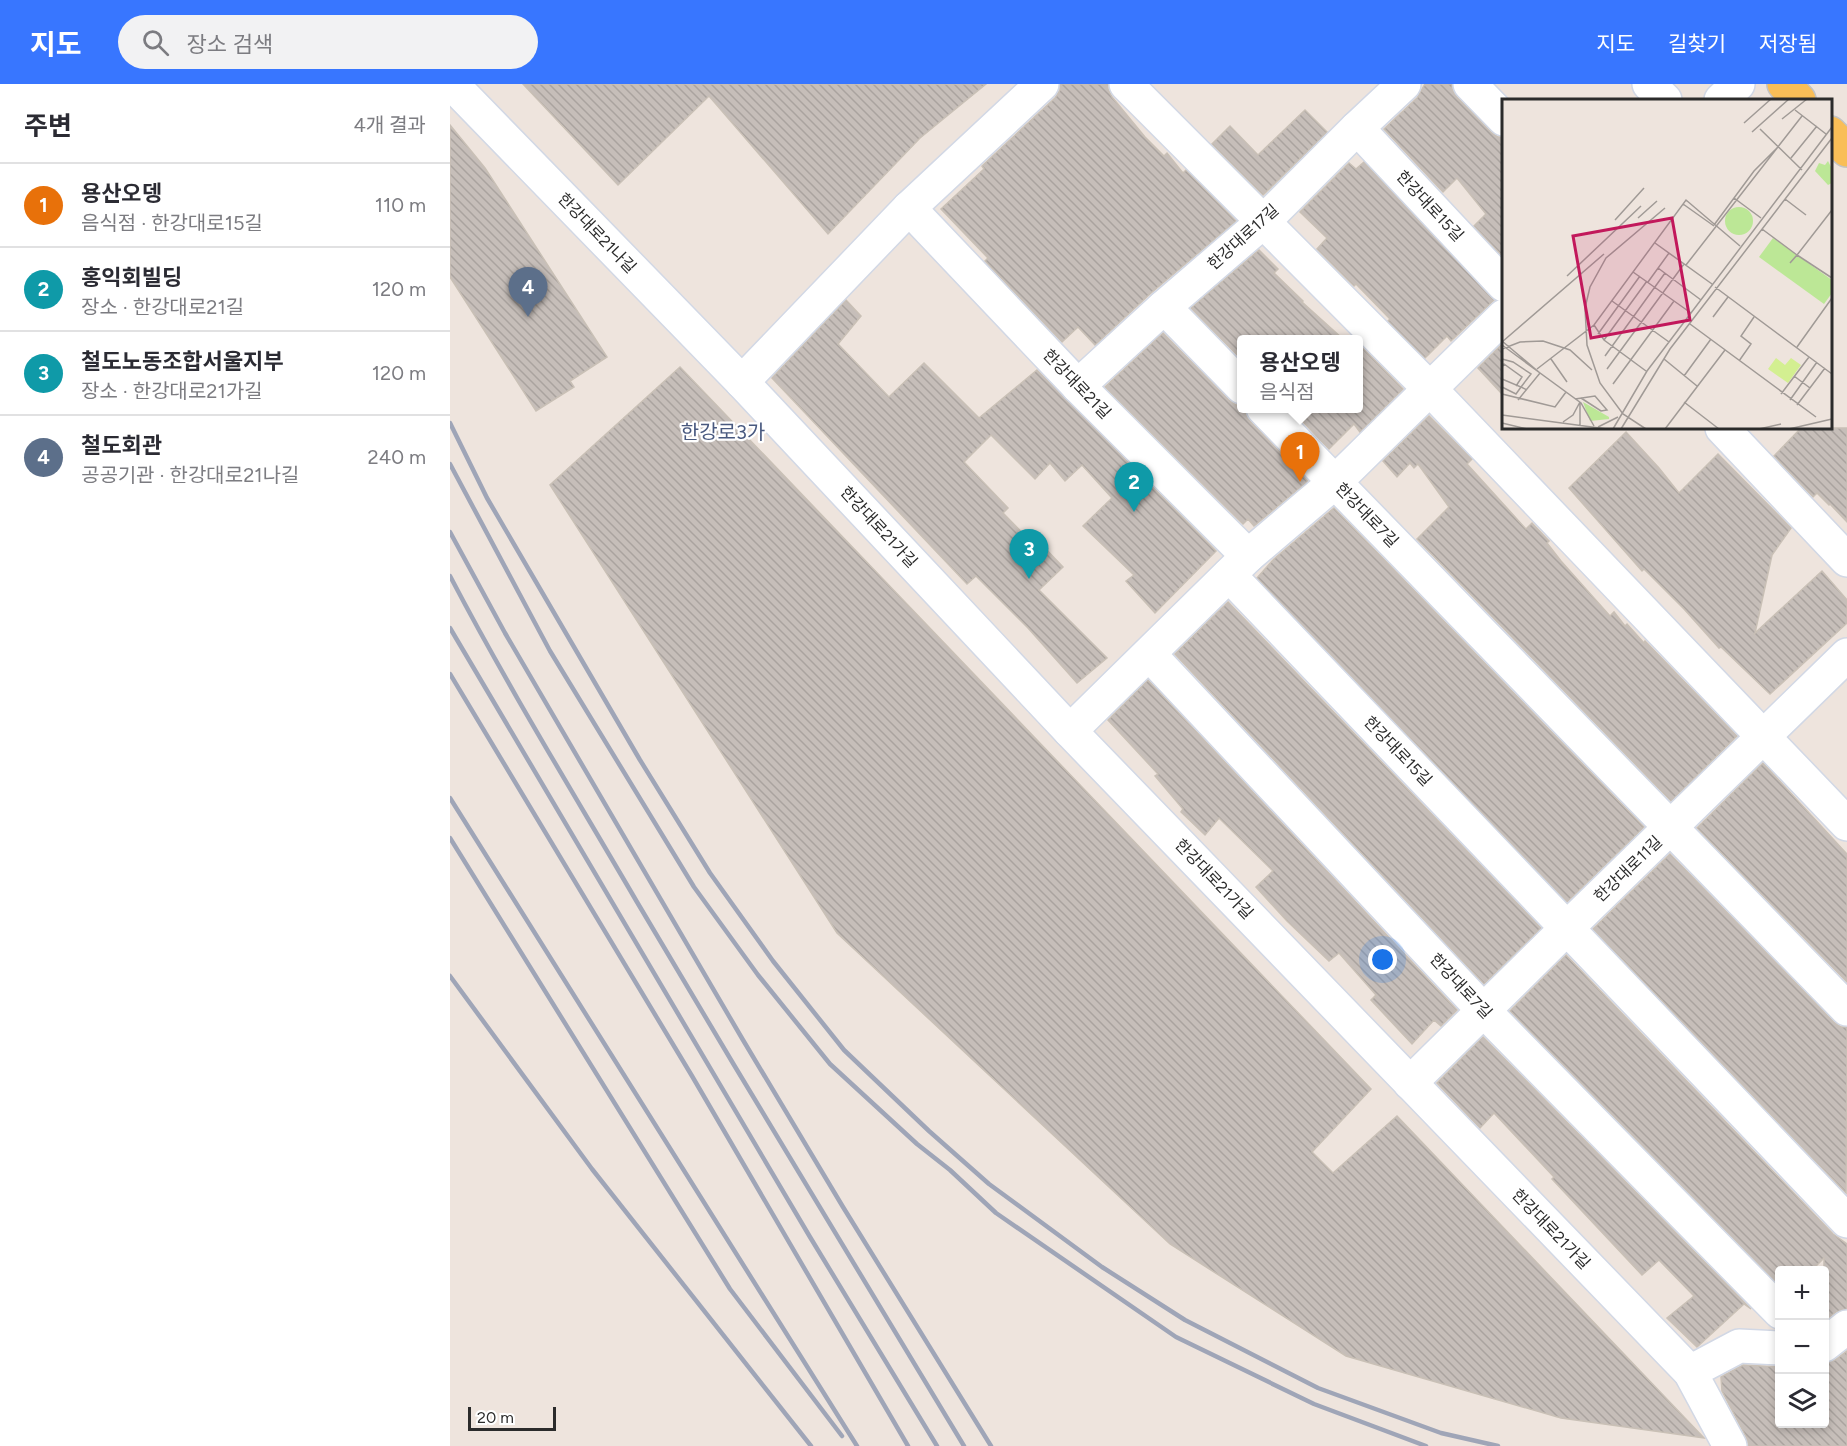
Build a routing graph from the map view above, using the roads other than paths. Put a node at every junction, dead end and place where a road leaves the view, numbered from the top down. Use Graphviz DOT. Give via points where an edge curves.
graph roads {
  1 [pos="452,84"];
  2 [pos="1042,84"];
  3 [pos="1126,84"];
  4 [pos="1404,84"];
  5 [pos="1470,84"];
  6 [pos="1649,84"];
  7 [pos="1738,84"];
  8 [pos="1784,84"];
  9 [pos="1664,99"];
  10 [pos="1722,99"];
  11 [pos="1798,99"];
  12 [pos="1502,118"];
  13 [pos="1357,128"];
  14 [pos="1832,135"];
  15 [pos="1847,150"];
  16 [pos="909,208"];
  17 [pos="1264,221"];
  18 [pos="1502,284"];
  19 [pos="1164,308"];
  20 [pos="1502,317"];
  21 [pos="742,382"];
  22 [pos="1237,382"];
  23 [pos="1078,386"];
  24 [pos="1430,389"];
  25 [pos="1268,413"];
  26 [pos="1723,429"];
  27 [pos="1335,483"];
  28 [pos="1847,560"];
  29 [pos="1238,566"];
  30 [pos="1149,654"];
  31 [pos="1847,655"];
  32 [pos="1070,731"];
  33 [pos="1763,738"];
  34 [pos="1847,824"];
  35 [pos="1671,828"];
  36 [pos="1567,928"];
  37 [pos="1847,1009"];
  38 [pos="1484,1011"];
  39 [pos="1410,1083"];
  40 [pos="1847,1221"];
  41 [pos="1775,1308"];
  42 [pos="1847,1327"];
  43 [pos="1829,1341"];
  44 [pos="1775,1348"];
  45 [pos="1690,1372"];
  46 [pos="1730,1446"];
  1 -- 21 [label="street, 한강대로21나길"];
  2 -- 16 [label="street"];
  3 -- 17 [label="street"];
  4 -- 13 [label="street, 한강대로17길"];
  5 -- 12 [label="street"];
  6 -- 9 [label="street"];
  7 -- 10 [label="street"];
  8 -- 11 [label="main road"];
  13 -- 17 [label="street, 한강대로17길"];
  13 -- 18 [label="street, 한강대로15길"];
  14 -- 15 [label="main road"];
  16 -- 21 [label="street"];
  16 -- 23 [label="street, 한강대로21길"];
  17 -- 19 [label="street, 한강대로17길"];
  17 -- 24 [label="street"];
  19 -- 22 [label="street"];
  19 -- 23 [label="street, 한강대로17길"];
  20 -- 24 [label="street"];
  21 -- 32 [label="street, 한강대로21가길"];
  23 -- 29 [label="street, 한강대로21길"];
  24 -- 27 [label="street"];
  24 -- 33 [label="street"];
  25 -- 27 [label="street, 한강대로7길"];
  26 -- 28 [label="street"];
  27 -- 29 [label="street"];
  27 -- 35 [label="street, 한강대로7길"];
  29 -- 30 [label="street"];
  29 -- 36 [label="street, 한강대로15길"];
  30 -- 32 [label="street"];
  30 -- 38 [label="street, 한강대로7길"];
  31 -- 33 [label="street, 한강대로11길"];
  32 -- 39 [label="street, 한강대로21가길"];
  33 -- 34 [label="street"];
  33 -- 35 [label="street, 한강대로11길"];
  35 -- 36 [label="street, 한강대로11길"];
  35 -- 37 [label="street, 한강대로7길"];
  36 -- 38 [label="street, 한강대로11길"];
  36 -- 40 [label="street"];
  38 -- 39 [label="street, 한강대로11길"];
  38 -- 41 [label="street, 한강대로7길"];
  39 -- 45 [label="street, 한강대로21가길"];
  42 -- 43 [label="street"];
  44 -- 45 [label="street" via="1739,1346"];
  45 -- 46 [label="street, 한강대로21가길"];
}
